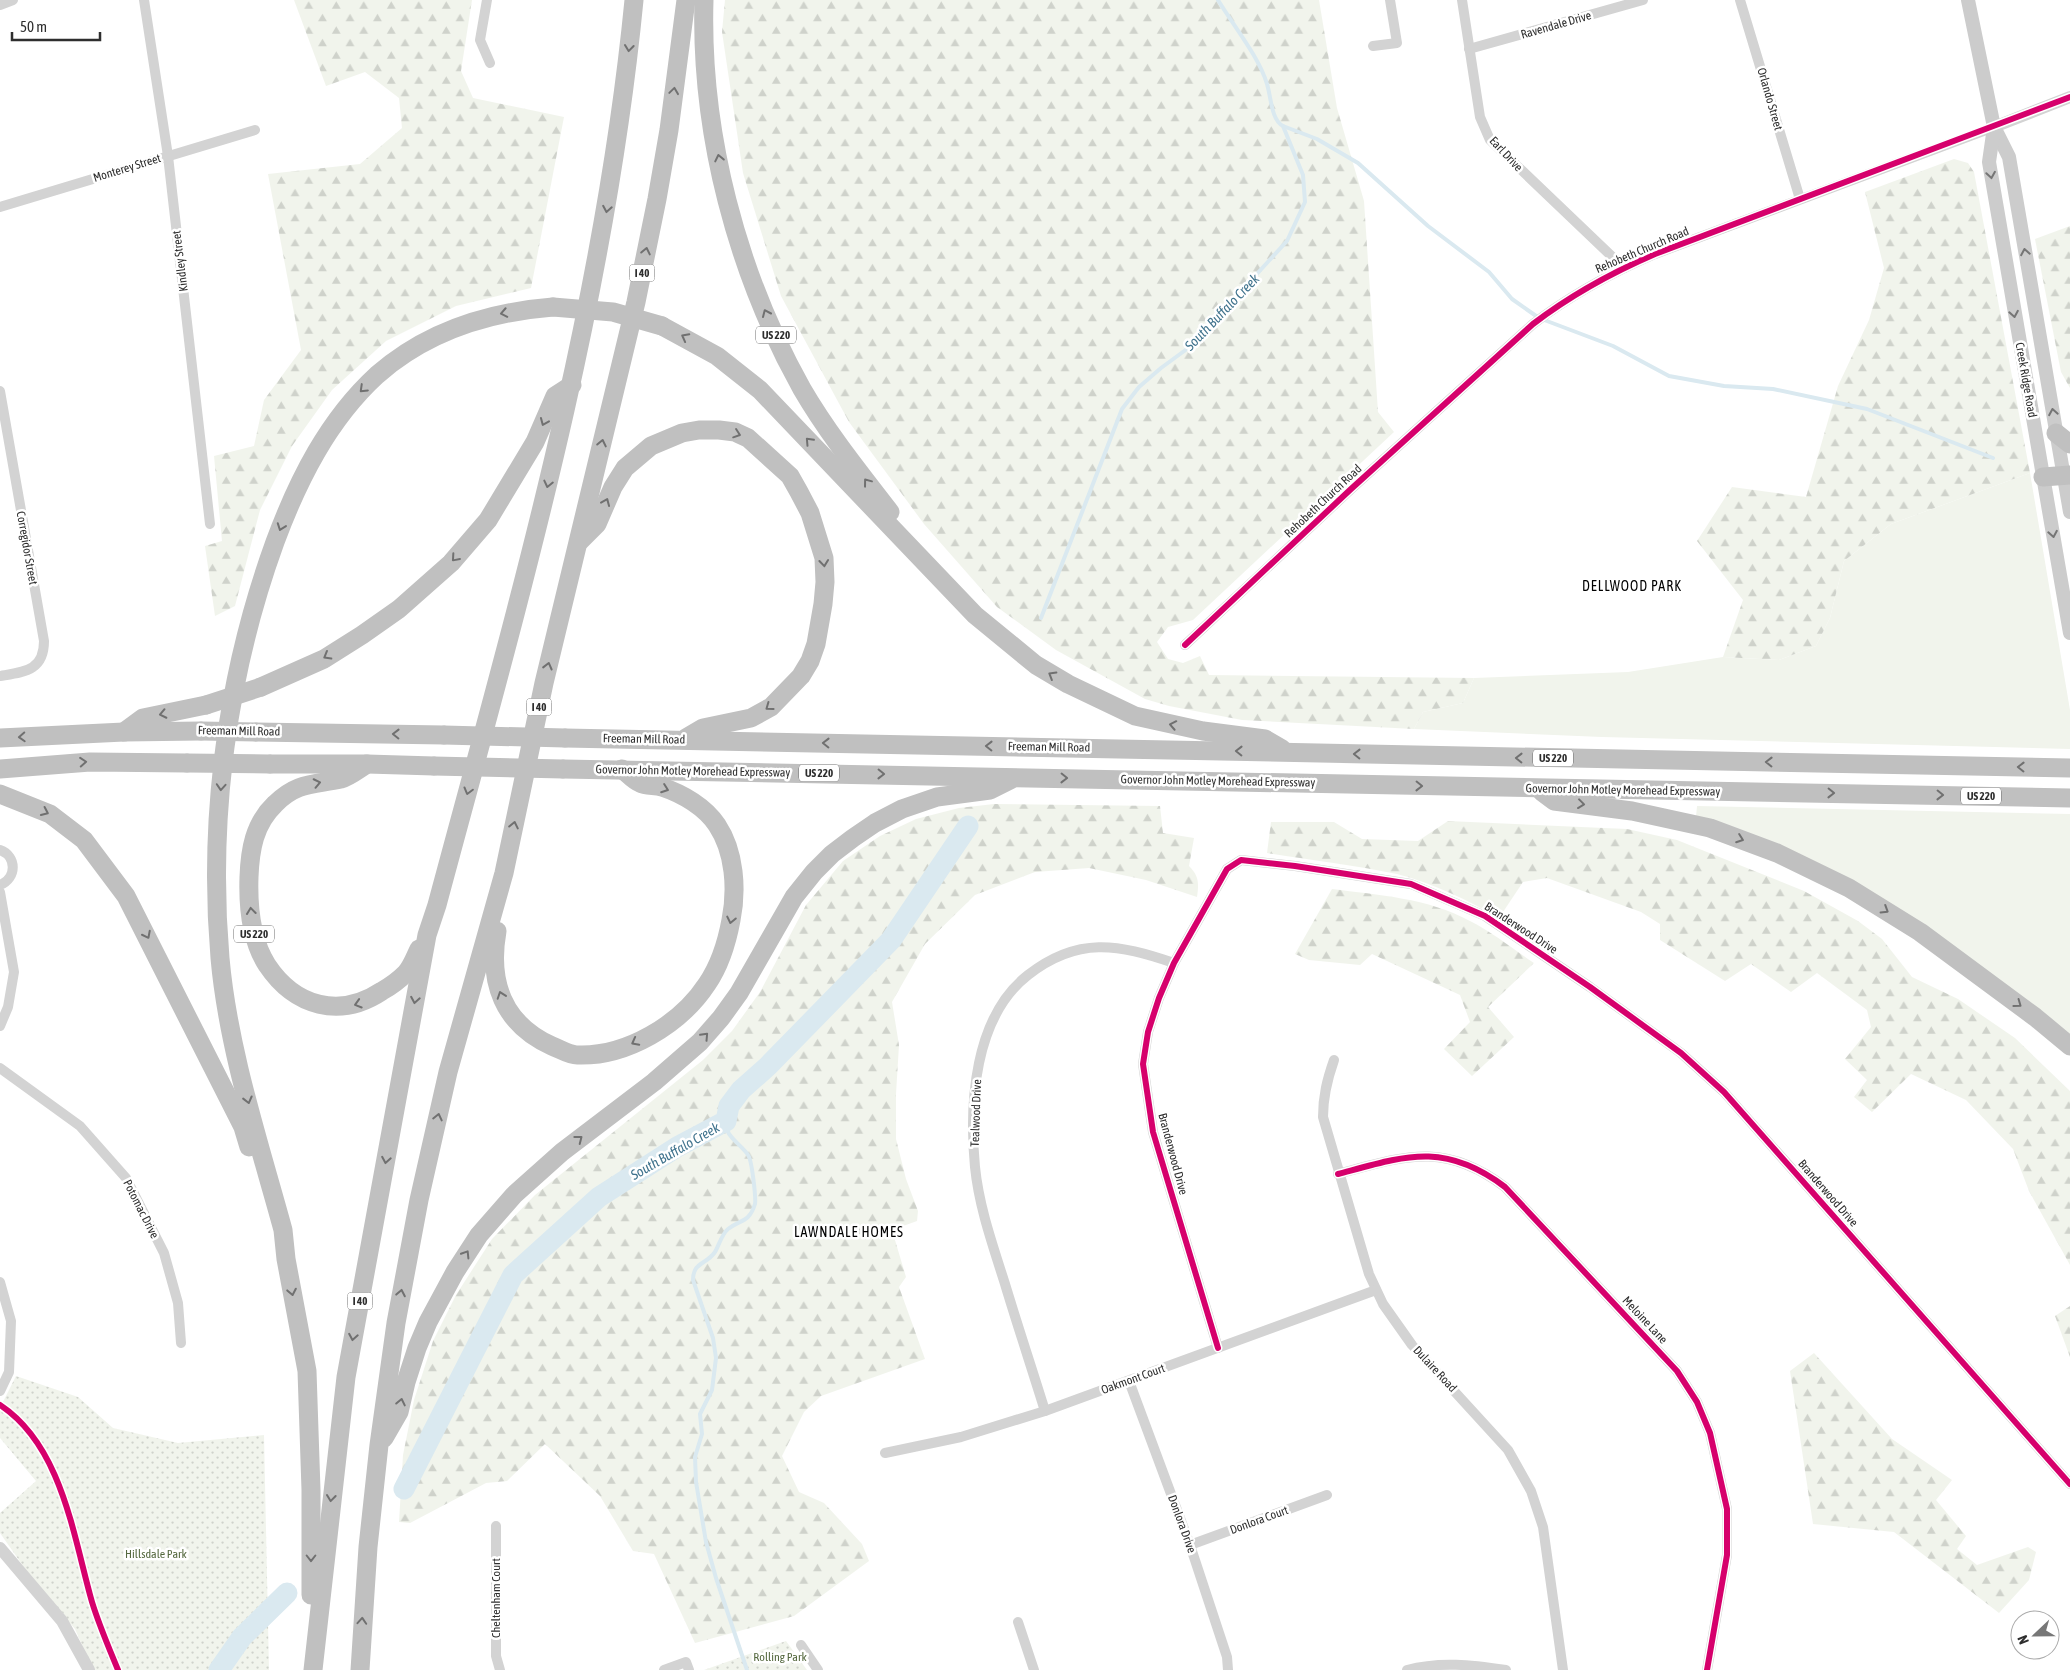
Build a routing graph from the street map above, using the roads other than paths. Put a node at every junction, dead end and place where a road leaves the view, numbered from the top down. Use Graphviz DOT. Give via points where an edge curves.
graph roads {
  1 [pos="13,0"];
  2 [pos="144,0"];
  3 [pos="487,0"];
  4 [pos="634,0"];
  5 [pos="686,0"];
  6 [pos="704,0"];
  7 [pos="1390,0"];
  8 [pos="1462,0"];
  9 [pos="1642,0"];
  10 [pos="1740,0"];
  11 [pos="1968,0"];
  12 [pos="0,5"];
  13 [pos="1373,46"];
  14 [pos="1470,49"];
  15 [pos="490,63"];
  16 [pos="2070,97"];
  17 [pos="1994,127"];
  18 [pos="255,130"];
  19 [pos="168,156"];
  20 [pos="1800,199"];
  21 [pos="0,207"];
  22 [pos="1624,268"];
  23 [pos="572,385"];
  24 [pos="0,391"];
  25 [pos="2063,438"];
  26 [pos="2067,482"];
  27 [pos="2044,484"];
  28 [pos="2070,512"];
  29 [pos="210,524"];
  30 [pos="579,542"];
  31 [pos="975,615"];
  32 [pos="2070,633"];
  33 [pos="1185,645"];
  34 [pos="0,676"];
  35 [pos="124,732"];
  36 [pos="0,738"];
  37 [pos="683,740"];
  38 [pos="1288,752"];
  39 [pos="367,764"];
  40 [pos="2070,768"];
  41 [pos="0,769"];
  42 [pos="622,769"];
  43 [pos="1015,778"];
  44 [pos="1537,789"];
  45 [pos="0,794"];
  46 [pos="2070,798"];
  47 [pos="0,850"];
  48 [pos="504,873"];
  49 [pos="0,885"];
  50 [pos="0,892"];
  51 [pos="427,935"];
  52 [pos="1174,963"];
  53 [pos="0,1026"];
  54 [pos="2070,1046"];
  55 [pos="1334,1060"];
  56 [pos="0,1068"];
  57 [pos="1338,1174"];
  58 [pos="286,1259"];
  59 [pos="0,1282"];
  60 [pos="1376,1290"];
  61 [pos="181,1343"];
  62 [pos="1218,1348"];
  63 [pos="1130,1381"];
  64 [pos="0,1391"];
  65 [pos="1046,1410"];
  66 [pos="379,1445"];
  67 [pos="885,1453"];
  68 [pos="2070,1484"];
  69 [pos="1327,1495"];
  70 [pos="496,1526"];
  71 [pos="1190,1545"];
  72 [pos="0,1548"];
  73 [pos="1018,1622"];
  74 [pos="801,1645"];
  75 [pos="688,1666"];
  76 [pos="89,1670"];
  77 [pos="312,1670"];
  78 [pos="360,1670"];
  79 [pos="500,1670"];
  80 [pos="664,1670"];
  81 [pos="818,1670"];
  82 [pos="1034,1670"];
  83 [pos="1228,1670"];
  84 [pos="1407,1670"];
  85 [pos="1506,1670"];
  86 [pos="1563,1670"];
  87 [pos="1706,1670"];
  1 -- 12 [label="street"];
  2 -- 19 [label="street, Kindley Street"];
  3 -- 15 [label="street" via="480,40"];
  4 -- 23 [label="highway, I 40, one-way" via="612,177"];
  30 -- 5 [label="highway, I 40, one-way" via="657,199"];
  31 -- 6 [label="highway, US 220, one-way" via="893,516 822,421 798,380 761,301 739,240 713,131 705,72"];
  7 -- 13 [label="street" via="1397,43"];
  8 -- 14 [label="street, Earl Drive"];
  9 -- 14 [label="street, Ravendale Drive"];
  10 -- 20 [label="street, Orlando Street"];
  11 -- 17 [label="main road, Creek Ridge Road"];
  14 -- 22 [label="street, Earl Drive" via="1480,117 1490,140"];
  16 -- 17 [label="street, Rehobeth Church Road"];
  17 -- 20 [label="street, Rehobeth Church Road"];
  25 -- 17 [label="main road, Creek Ridge Road, one-way" via="2009,157"];
  17 -- 27 [label="main road, Creek Ridge Road, one-way" via="1989,162"];
  18 -- 19 [label="street, Monterey Street"];
  19 -- 21 [label="street, Monterey Street"];
  19 -- 29 [label="street, Kindley Street"];
  20 -- 22 [label="street, Rehobeth Church Road"];
  22 -- 33 [label="street, Rehobeth Church Road" via="1560,304 1533,324"];
  23 -- 35 [label="highway, one-way, bridge" via="555,396 535,442 488,520 450,564 399,609 324,659 262,687 206,705 143,718"];
  23 -- 51 [label="highway, I 40, one-way" via="535,538"];
  24 -- 34 [label="street, Corregidor Street" via="44,642 42,656 36,666 25,672"];
  25 -- 26 [label="main road, Creek Ridge Road"];
  26 -- 27 [label="highway"];
  26 -- 28 [label="main road, Creek Ridge Road"];
  27 -- 32 [label="main road, Creek Ridge Road, one-way"];
  30 -- 37 [label="highway, one-way" via="597,524 612,487 625,468 651,446 682,433 719,430 748,438 790,476 799,492 810,513 824,558 824,604 810,661 801,676 771,707 752,718 703,728"];
  48 -- 30 [label="highway, I 40, one-way" via="544,683"];
  38 -- 31 [label="highway, US 220, one-way" via="1265,739 1186,728 1135,716 1036,665"];
  31 -- 58 [label="highway, one-way, bridge" via="760,390 717,356 662,326 613,312 553,307 498,314 450,330 398,358 362,390 335,421 299,483 284,517 256,600 231,708 221,776 216,846 220,958 249,1103 283,1230"];
  35 -- 36 [label="highway, Freeman Mill Road, one-way"];
  37 -- 35 [label="highway, Freeman Mill Road, one-way, bridge"];
  38 -- 37 [label="highway, Freeman Mill Road, one-way"];
  40 -- 38 [label="highway, US 220, one-way"];
  41 -- 39 [label="highway, one-way, bridge" via="90,762"];
  39 -- 42 [label="highway, Governor John Motley Morehead Expressway / US 220, bridge"];
  51 -- 39 [label="highway, US 220, one-way" via="407,972 395,983 369,1000 352,1006 332,1007 299,996 284,985 267,965 254,937 248,892 249,862 254,836 262,818 282,797 297,788 342,779"];
  42 -- 43 [label="highway, Governor John Motley Morehead Expressway / US 220, one-way"];
  42 -- 48 [label="highway, one-way" via="639,783 662,787 691,800 708,815 718,826 734,872 733,910 717,966 697,997 668,1024 613,1052 574,1056 545,1042 517,1022 507,1011 495,974 494,946 506,884"];
  43 -- 44 [label="highway, Governor John Motley Morehead Expressway / US 220, one-way"];
  66 -- 43 [label="highway, one-way" via="399,1412 406,1382 428,1322 478,1235 514,1195 562,1152 654,1082 700,1042 739,992 794,897 814,872 853,838 902,809 937,797 990,790"];
  44 -- 46 [label="highway, Governor John Motley Morehead Expressway / US 220, one-way"];
  44 -- 54 [label="highway, one-way" via="1554,801 1632,811 1700,826 1777,853 1849,888 1920,932"];
  45 -- 58 [label="highway, one-way" via="50,814 84,840 126,896 242,1127"];
  47 -- 49 [label="street" via="10,857 13,871"];
  66 -- 48 [label="highway, I 40, one-way" via="396,1323 419,1200 448,1072"];
  50 -- 53 [label="street" via="14,972 8,1007"];
  51 -- 77 [label="highway, I 40, one-way" via="346,1377"];
  52 -- 62 [label="street, Branderwood Drive" via="1148,1032 1143,1064 1153,1132"];
  52 -- 65 [label="street, Tealwood Drive" via="1110,946 1078,949 1046,961 1019,982 1006,999 990,1024 980,1057 975,1093 975,1167 992,1246"];
  52 -- 68 [label="street, Branderwood Drive" via="1227,869 1241,860 1411,884 1485,916 1681,1053 1724,1092"];
  55 -- 57 [label="street, Dulaire Road" via="1325,1085 1323,1117"];
  56 -- 61 [label="street, Potomac Drive" via="80,1126 126,1178 164,1253 178,1303"];
  57 -- 60 [label="street, Dulaire Road"];
  57 -- 87 [label="street, Meloine Lane" via="1418,1155 1448,1158 1493,1178 1505,1186 1677,1371 1697,1402 1710,1433 1727,1510 1727,1555"];
  58 -- 77 [label="highway, one-way" via="307,1371"];
  59 -- 64 [label="street" via="11,1321 9,1372"];
  60 -- 62 [label="street, Oakmont Court"];
  60 -- 86 [label="street, Dulaire Road" via="1401,1331 1493,1432 1524,1475 1543,1527"];
  62 -- 63 [label="street, Oakmont Court"];
  63 -- 65 [label="street, Oakmont Court"];
  63 -- 71 [label="street, Donlora Drive"];
  65 -- 67 [label="street, Oakmont Court" via="961,1437"];
  78 -- 66 [label="highway, I 40, one-way"];
  69 -- 71 [label="street, Donlora Court"];
  70 -- 79 [label="street, Cheltenham Court" via="496,1656"];
  71 -- 83 [label="street, Donlora Drive" via="1228,1657"];
  72 -- 76 [label="street" via="62,1621"];
  73 -- 82 [label="street"];
  74 -- 81 [label="street"];
  75 -- 80 [label="street"];
  84 -- 85 [label="street" via="1426,1665 1466,1664"];
}
